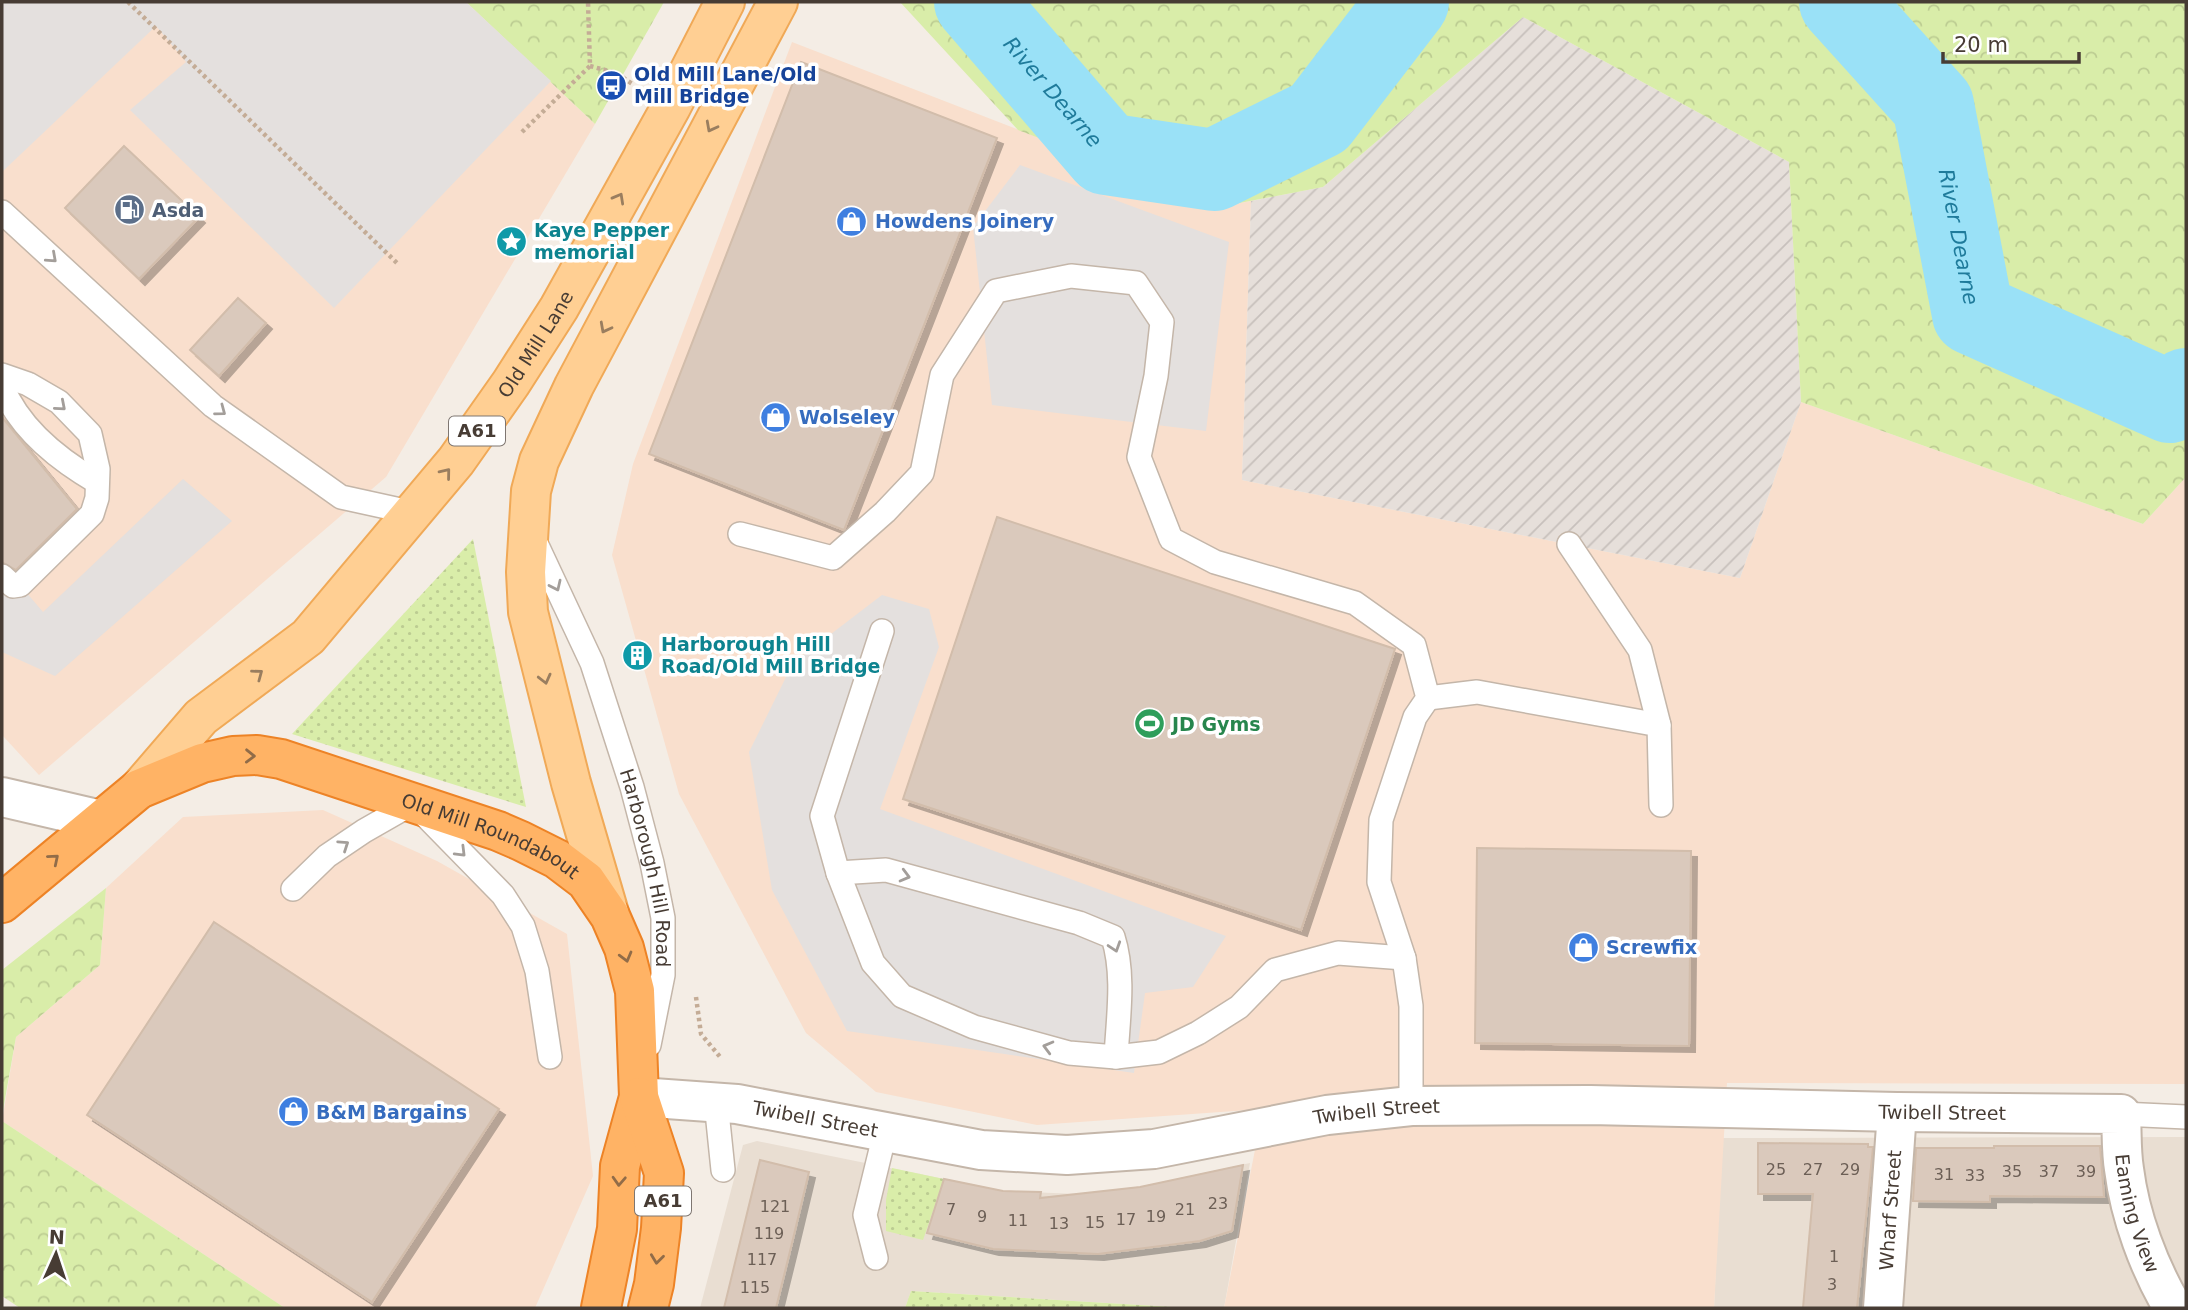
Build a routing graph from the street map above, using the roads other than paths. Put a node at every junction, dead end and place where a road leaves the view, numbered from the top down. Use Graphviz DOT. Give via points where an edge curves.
graph roads {
  1 [pos="724,2"];
  2 [pos="778,2"];
  3 [pos="2,212"];
  4 [pos="2,375"];
  5 [pos="2,386"];
  6 [pos="97,482"];
  7 [pos="529,508"];
  8 [pos="414,513"];
  9 [pos="740,534"];
  10 [pos="1569,544"];
  11 [pos="2,576"];
  12 [pos="881,631"];
  13 [pos="1428,698"];
  14 [pos="1659,725"];
  15 [pos="139,789"];
  16 [pos="2,797"];
  17 [pos="413,803"];
  18 [pos="1661,805"];
  19 [pos="101,820"];
  20 [pos="838,873"];
  21 [pos="292,889"];
  22 [pos="2,903"];
  23 [pos="610,916"];
  24 [pos="1404,958"];
  25 [pos="550,1057"];
  26 [pos="1116,1057"];
  27 [pos="639,1097"];
  28 [pos="716,1102"];
  29 [pos="1411,1106"];
  30 [pos="1897,1112"];
  31 [pos="2122,1114"];
  32 [pos="2186,1117"];
  33 [pos="885,1133"];
  34 [pos="723,1170"];
  35 [pos="876,1258"];
  36 [pos="2166,1301"];
  37 [pos="601,1308"];
  38 [pos="648,1308"];
  39 [pos="1883,1308"];
  8 -- 1 [label="main road, Old Mill Lane / A61, one-way" via="511,383 559,307"];
  2 -- 7 [label="main road, one-way" via="573,386 539,461"];
  3 -- 8 [label="lane, one-way" via="229,417 341,497"];
  4 -- 6 [label="lane, one-way" via="59,402 90,435"];
  5 -- 6 [label="lane" via="29,428 54,454"];
  6 -- 11 [label="lane" via="92,514 20,585 13,586"];
  7 -- 23 [label="main road, one-way" via="528,612 570,783"];
  7 -- 27 [label="lane, Harborough Hill Road, one-way" via="592,663 632,787 663,918 663,975"];
  15 -- 8 [label="main road, Old Mill Lane / A61, one-way" via="201,717 307,637"];
  9 -- 13 [label="lane" via="833,558 922,474 942,375 996,291 1071,276 1136,283 1162,321 1139,457 1171,539 1215,562 1356,603 1414,645"];
  10 -- 14 [label="lane" via="1640,650"];
  12 -- 20 [label="lane" via="822,816"];
  13 -- 14 [label="lane" via="1477,692"];
  13 -- 24 [label="lane" via="1415,718 1381,820 1379,882"];
  14 -- 18 [label="lane"];
  15 -- 17 [label="highway, Old Mill Roundabout, one-way" via="202,762 257,755"];
  15 -- 19 [label="highway, Old Mill Roundabout"];
  16 -- 19 [label="street"];
  21 -- 17 [label="lane, one-way" via="327,856"];
  17 -- 23 [label="highway, Old Mill Roundabout" via="498,831 557,859 586,881"];
  17 -- 25 [label="lane, one-way" via="503,895 523,926 537,971"];
  22 -- 19 [label="highway, Old Mill Roundabout, one-way"];
  26 -- 20 [label="lane, one-way" via="1069,1053 974,1027 902,996 873,963"];
  20 -- 26 [label="lane, one-way" via="886,870 1079,923 1113,937 1119,954"];
  23 -- 27 [label="highway, Old Mill Roundabout, one-way" via="635,991"];
  24 -- 26 [label="lane" via="1338,953 1275,970 1239,1007 1198,1033 1159,1052"];
  24 -- 29 [label="lane" via="1411,1006"];
  27 -- 28 [label="street, Twibell Street"];
  27 -- 37 [label="highway, Old Mill Roundabout, one-way" via="620,1166 617,1229"];
  27 -- 38 [label="highway, Harborough Hill Road / A61, one-way" via="664,1173"];
  28 -- 33 [label="street, Twibell Street"];
  28 -- 34 [label="lane"];
  29 -- 30 [label="street, Twibell Street"];
  29 -- 33 [label="street, Twibell Street" via="1327,1115 1154,1149 1067,1155 981,1150"];
  30 -- 31 [label="street, Twibell Street"];
  30 -- 39 [label="street, Wharf Street"];
  31 -- 32 [label="lane"];
  31 -- 36 [label="street, Eaming View" via="2124,1169 2138,1232"];
  33 -- 35 [label="lane" via="865,1215"];
}
